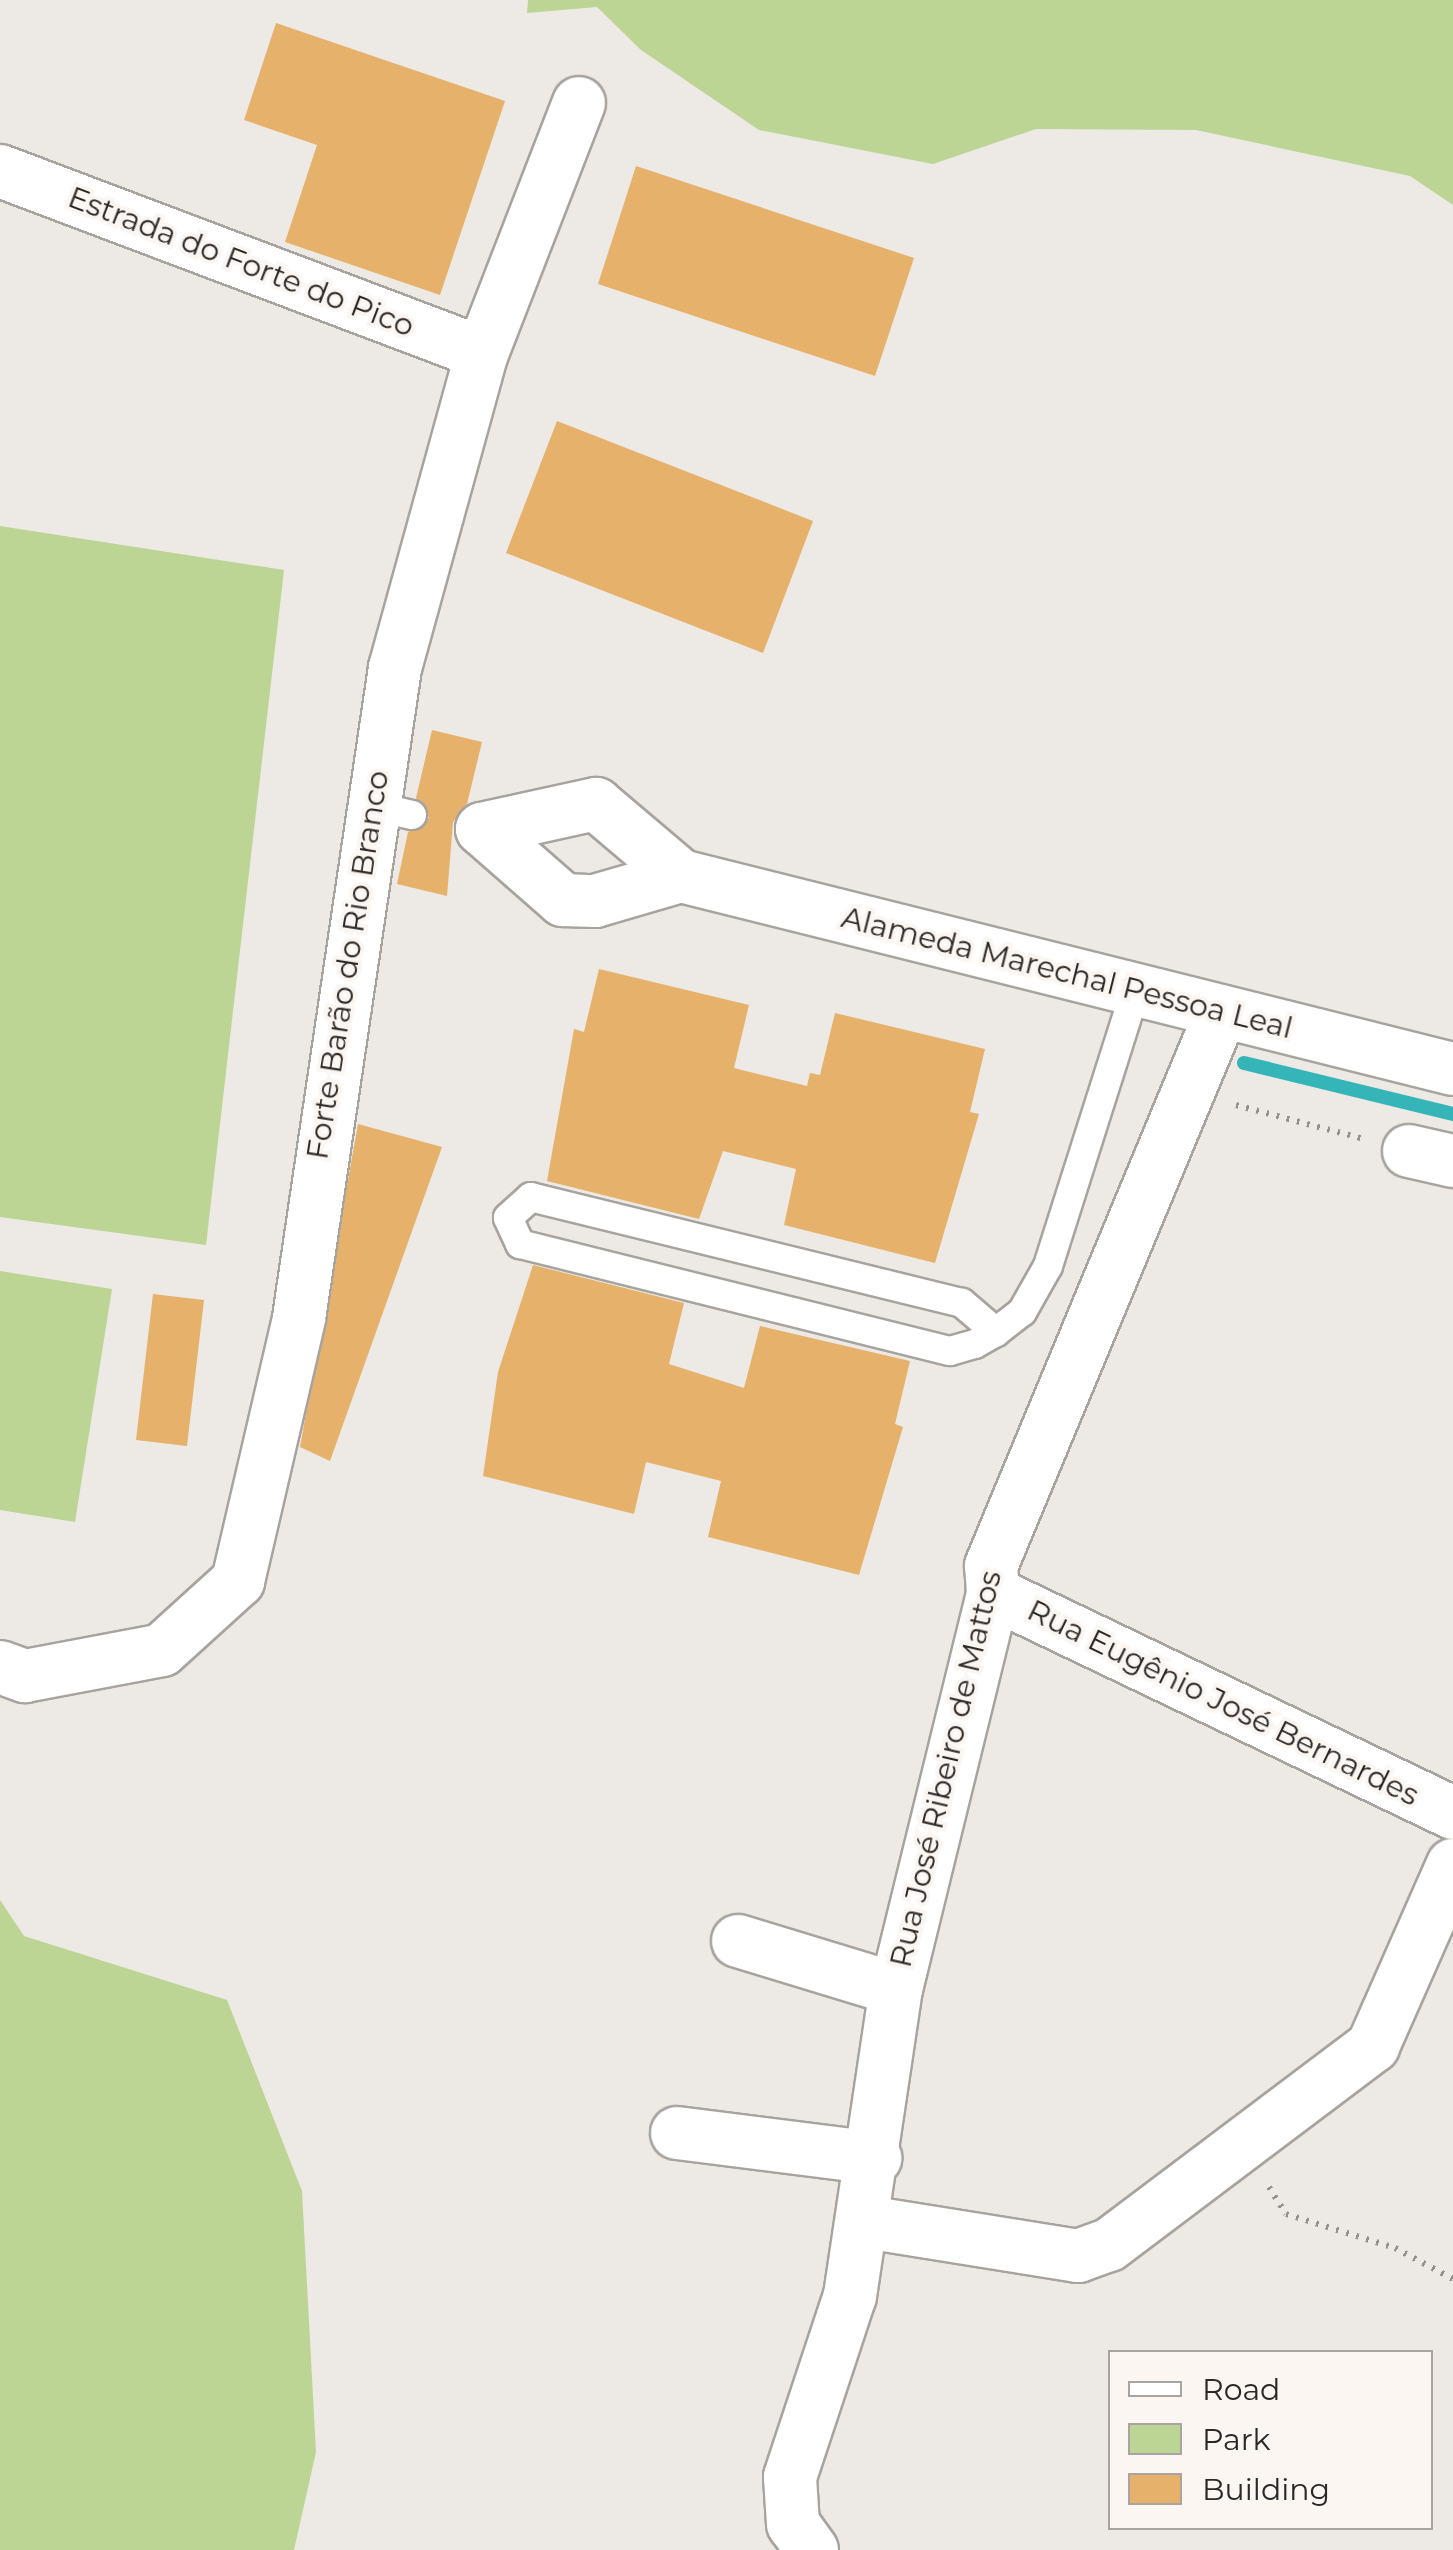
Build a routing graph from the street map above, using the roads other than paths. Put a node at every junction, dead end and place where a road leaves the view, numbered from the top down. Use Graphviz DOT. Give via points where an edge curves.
graph roads {
  1 [pos="579,103"];
  2 [pos="0,172"];
  3 [pos="482,353"];
  4 [pos="681,876"];
  5 [pos="1134,992"];
  6 [pos="1221,1013"];
  7 [pos="1453,1068"];
  8 [pos="996,1332"];
  9 [pos="993,1593"];
  10 [pos="0,1667"];
  11 [pos="1453,1813"];
  12 [pos="1453,1865"];
  13 [pos="738,1941"];
  14 [pos="896,1989"];
  15 [pos="678,2133"];
  16 [pos="875,2158"];
  17 [pos="866,2222"];
  18 [pos="812,2550"];
  1 -- 3 [label="street, Forte Barão do Rio Branco"];
  2 -- 3 [label="street, Estrada do Forte do Pico"];
  3 -- 10 [label="street, Forte Barão do Rio Branco" via="395,668 392,810 299,1318 238,1581 162,1650 24,1676"];
  4 -- 4 [label="street, Alameda Marechal Pessoa Leal" via="595,902 563,900 472,827 596,804"];
  4 -- 5 [label="street, Alameda Marechal Pessoa Leal"];
  5 -- 6 [label="street, Alameda Marechal Pessoa Leal"];
  5 -- 8 [label="lane" via="1048,1266 1030,1302"];
  6 -- 7 [label="street, Alameda Marechal Pessoa Leal"];
  6 -- 9 [label="street, Rua José Ribeiro de Mattos" via="991,1566"];
  8 -- 8 [label="lane" via="962,1303 531,1197 508,1218 520,1244 950,1351"];
  9 -- 11 [label="street, Rua Eugênio José Bernardes"];
  9 -- 14 [label="street, Rua José Ribeiro de Mattos"];
  12 -- 17 [label="street" via="1373,2046 1244,2148 1087,2255"];
  13 -- 14 [label="street"];
  14 -- 16 [label="street, Rua José Ribeiro de Mattos"];
  15 -- 16 [label="street"];
  16 -- 17 [label="street, Rua José Ribeiro de Mattos"];
  17 -- 18 [label="street, Rua José Ribeiro de Mattos" via="790,2477 793,2524"];
}
